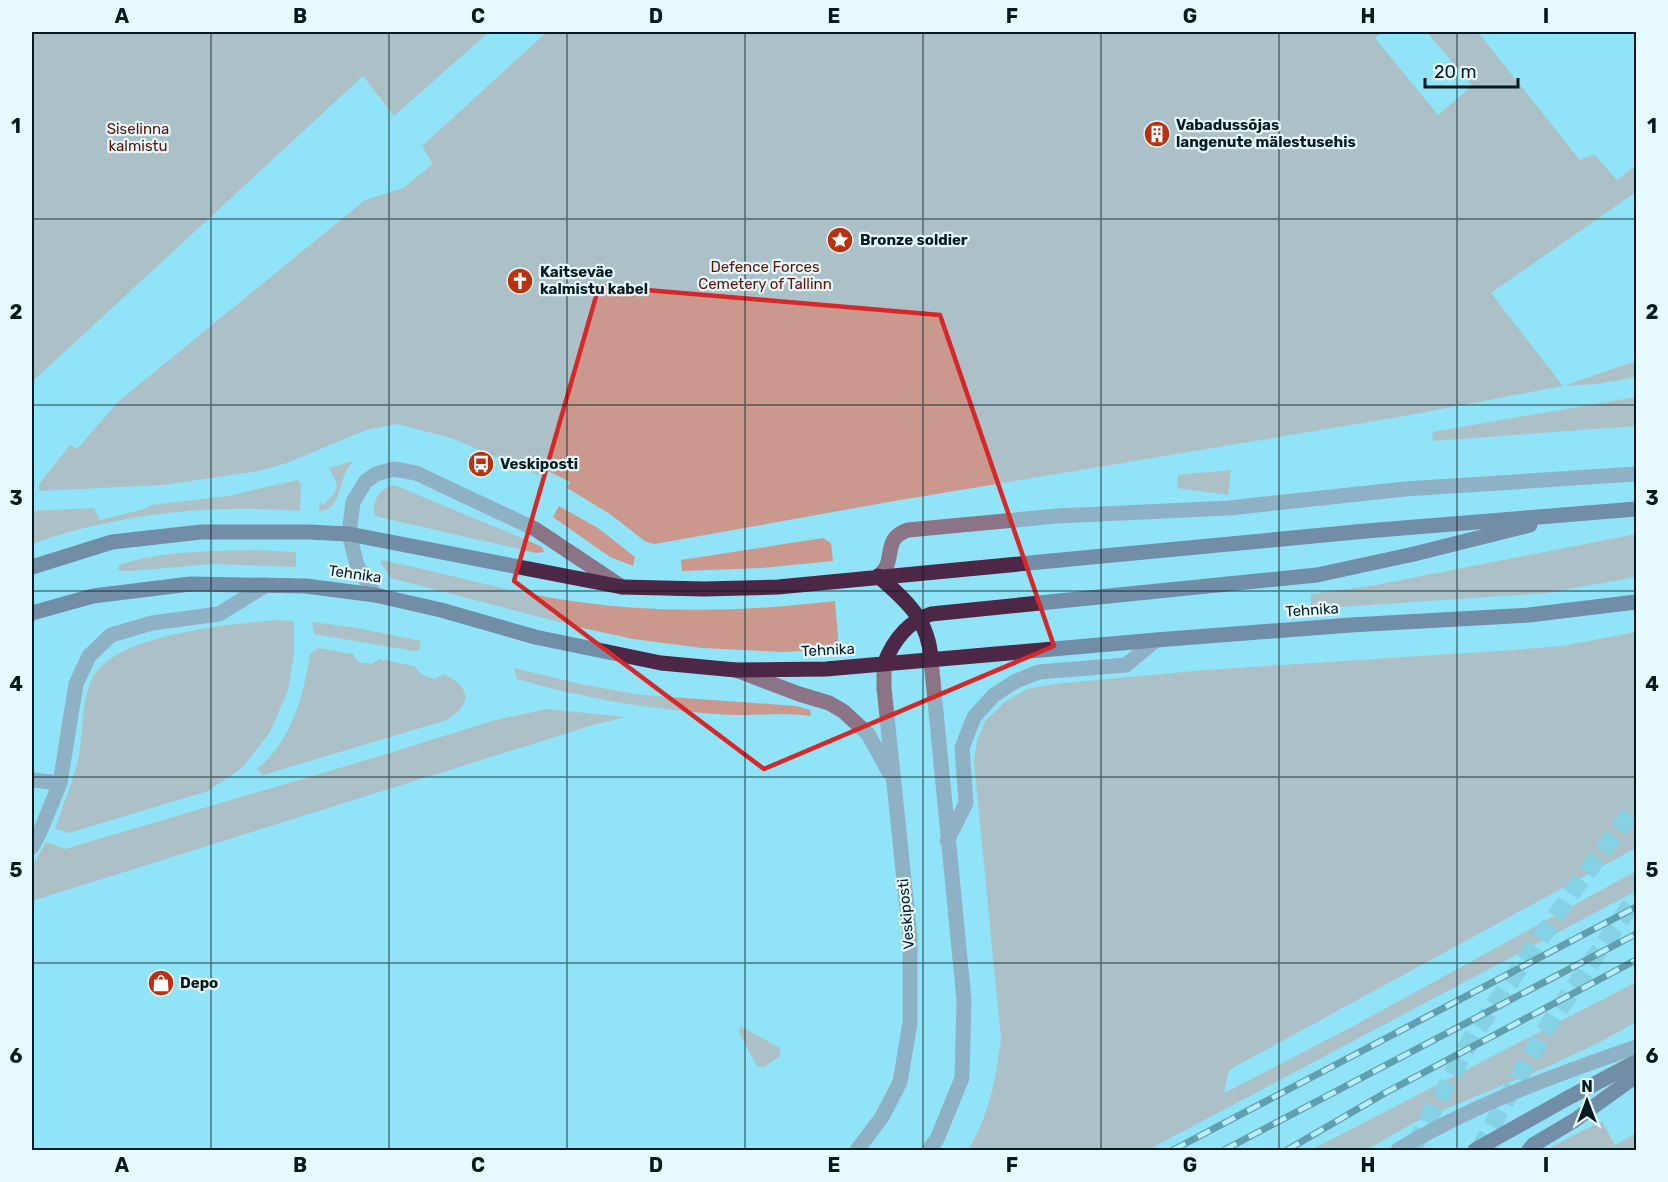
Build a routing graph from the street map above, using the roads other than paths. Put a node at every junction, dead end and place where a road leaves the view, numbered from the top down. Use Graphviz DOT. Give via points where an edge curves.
graph roads {
  1 [pos="1636,474"];
  2 [pos="1636,510"];
  3 [pos="1574,514"];
  4 [pos="349,534"];
  5 [pos="32,567"];
  6 [pos="878,576"];
  7 [pos="266,585"];
  8 [pos="622,587"];
  9 [pos="375,595"];
  10 [pos="1636,602"];
  11 [pos="32,614"];
  12 [pos="919,618"];
  13 [pos="1156,640"];
  14 [pos="931,660"];
  15 [pos="884,664"];
  16 [pos="736,670"];
  17 [pos="32,780"];
  18 [pos="893,781"];
  19 [pos="60,783"];
  20 [pos="947,841"];
  21 [pos="32,847"];
  22 [pos="1636,1047"];
  23 [pos="1636,1062"];
  24 [pos="1636,1076"];
  25 [pos="857,1150"];
  26 [pos="929,1150"];
  27 [pos="1398,1150"];
  28 [pos="1475,1150"];
  29 [pos="1529,1150"];
  1 -- 6 [label="street" via="908,530 893,539 887,566"];
  2 -- 3 [label="main road"];
  3 -- 6 [label="main road"];
  3 -- 12 [label="main road" via="1317,575 943,612"];
  4 -- 5 [label="main road" via="201,532 112,542"];
  4 -- 8 [label="main road"];
  4 -- 8 [label="street" via="353,502 366,481 385,470 405,470 535,529"];
  4 -- 9 [label="street" via="357,565"];
  6 -- 8 [label="main road" via="778,587"];
  6 -- 12 [label="main road"];
  7 -- 9 [label="main road, Tehnika"];
  7 -- 11 [label="main road, Tehnika" via="190,584 93,596"];
  7 -- 19 [label="street" via="219,614 152,623 111,635 89,656 76,684"];
  9 -- 16 [label="main road, Tehnika" via="592,650 661,663"];
  10 -- 13 [label="main road, Tehnika" via="1529,615"];
  12 -- 14 [label="main road" via="926,631"];
  12 -- 15 [label="main road" via="895,640"];
  13 -- 14 [label="main road, Tehnika"];
  13 -- 20 [label="street" via="1126,665 1038,672 994,695 974,717 962,748 966,803"];
  14 -- 15 [label="main road, Tehnika"];
  14 -- 20 [label="street"];
  15 -- 16 [label="main road, Tehnika"];
  15 -- 18 [label="street, Veskiposti"];
  16 -- 18 [label="street" via="843,711 868,734"];
  17 -- 19 [label="street"];
  18 -- 25 [label="street, Veskiposti" via="910,937 910,1023 900,1082 882,1117"];
  19 -- 21 [label="street"];
  20 -- 26 [label="street" via="964,1000 962,1078"];
  22 -- 27 [label="street" via="1558,1074 1434,1128"];
  23 -- 28 [label="main road"];
  24 -- 29 [label="main road"];
}
